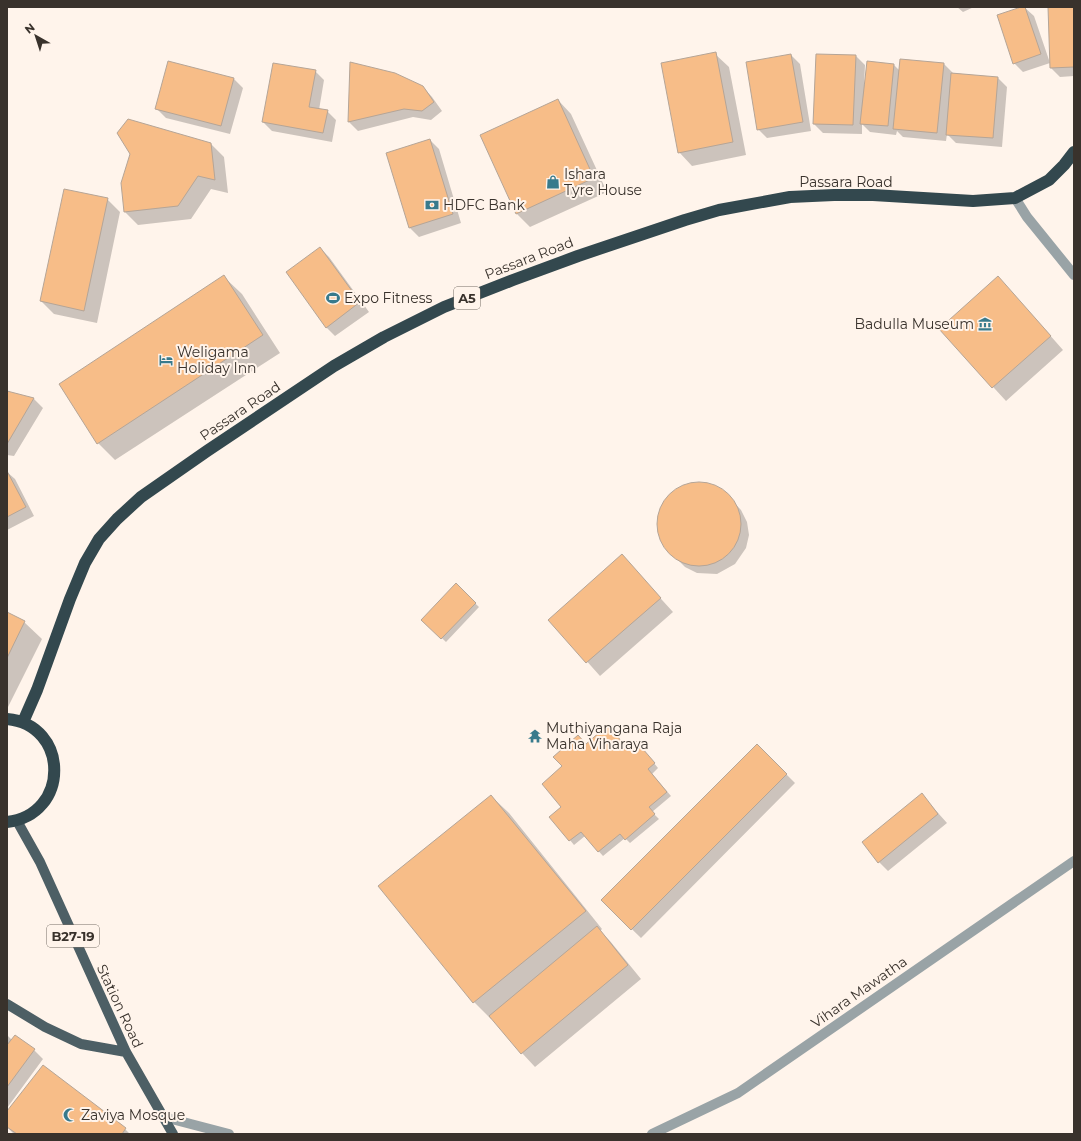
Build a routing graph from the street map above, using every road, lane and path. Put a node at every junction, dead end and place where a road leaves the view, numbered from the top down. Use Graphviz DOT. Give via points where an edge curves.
graph roads {
  1 [pos="1074,152"];
  2 [pos="1015,198"];
  3 [pos="1074,275"];
  4 [pos="7,719"];
  5 [pos="23,722"];
  6 [pos="12,821"];
  7 [pos="1074,861"];
  8 [pos="7,1004"];
  9 [pos="126,1052"];
  10 [pos="164,1117"];
  11 [pos="173,1134"];
  12 [pos="229,1134"];
  13 [pos="652,1134"];
  1 -- 2 [label="highway, Passara Road / A5" via="1049,180"];
  2 -- 3 [label="street" via="1027,217"];
  2 -- 5 [label="highway, Passara Road / A5" via="973,201 834,195 790,197 719,210 592,251 513,280 444,307 384,337 334,366 213,446 141,497 117,519 85,563"];
  4 -- 5 [label="highway"];
  5 -- 6 [label="highway" via="37,730 47,742 55,773 44,803 32,814"];
  6 -- 9 [label="main road, Station Road / B27-19" via="40,862"];
  7 -- 13 [label="street, Vihara Mawatha" via="738,1093"];
  8 -- 9 [label="main road" via="45,1027 82,1044"];
  9 -- 10 [label="main road, Station Road / B27-19"];
  10 -- 11 [label="main road, Station Road / B27-19"];
  10 -- 12 [label="street"];
}
